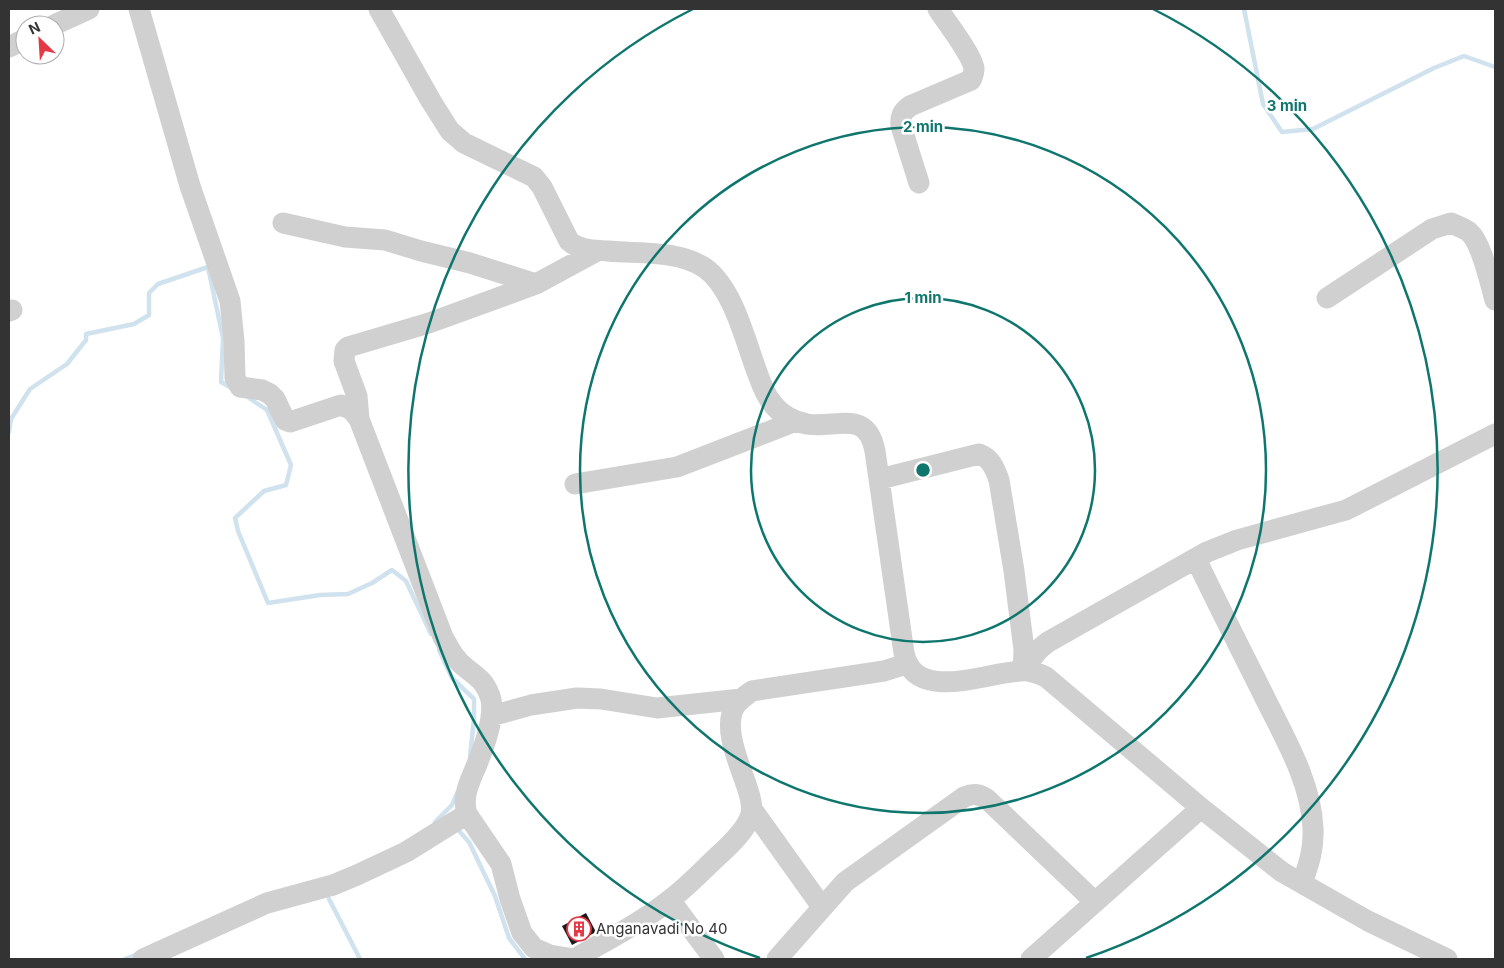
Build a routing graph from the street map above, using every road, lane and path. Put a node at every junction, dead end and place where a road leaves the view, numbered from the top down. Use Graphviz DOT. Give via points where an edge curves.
graph roads {
  1 [pos="89,9"];
  2 [pos="139,9"];
  3 [pos="379,9"];
  4 [pos="938,9"];
  5 [pos="65,20"];
  6 [pos="919,182"];
  7 [pos="283,224"];
  8 [pos="597,251"];
  9 [pos="536,284"];
  10 [pos="1327,298"];
  11 [pos="1495,300"];
  12 [pos="359,419"];
  13 [pos="796,421"];
  14 [pos="1495,434"];
  15 [pos="880,480"];
  16 [pos="575,484"];
  17 [pos="1196,559"];
  18 [pos="906,664"];
  19 [pos="1025,671"];
  20 [pos="741,699"];
  21 [pos="491,716"];
  22 [pos="1201,808"];
  23 [pos="752,809"];
  24 [pos="467,814"];
  25 [pos="1302,883"];
  26 [pos="670,900"];
  27 [pos="1096,902"];
  28 [pos="822,907"];
  29 [pos="143,959"];
  30 [pos="574,959"];
  31 [pos="714,959"];
  32 [pos="777,959"];
  33 [pos="1031,959"];
  34 [pos="1447,959"];
  1 -- 5 [label="street"];
  2 -- 12 [label="street" via="190,186 230,301 234,378 244,389 270,394 290,422 341,405 352,410"];
  3 -- 8 [label="street" via="442,120 456,137 534,177 569,242"];
  4 -- 6 [label="street" via="970,58 974,74 971,80 903,112 901,126"];
  7 -- 9 [label="street" via="345,237 385,240"];
  8 -- 9 [label="street"];
  8 -- 13 [label="street" via="678,257 693,261 715,277 730,300 772,403"];
  9 -- 12 [label="street" via="429,323 348,347 344,361 357,396"];
  10 -- 11 [label="street" via="1432,229 1451,224 1469,232 1475,239"];
  12 -- 21 [label="street" via="443,637 465,668 485,683 491,698"];
  13 -- 15 [label="street" via="809,425 843,422 860,426 873,442"];
  13 -- 16 [label="street" via="677,467"];
  14 -- 17 [label="street" via="1346,510 1237,540"];
  15 -- 18 [label="street"];
  15 -- 19 [label="street" via="980,454 988,459 999,480 1014,571"];
  17 -- 19 [label="street" via="1048,642 1031,657"];
  17 -- 25 [label="street" via="1302,778 1313,828 1313,853"];
  18 -- 19 [label="street" via="921,676 945,682"];
  18 -- 20 [label="street" via="884,671 752,691"];
  19 -- 22 [label="street" via="1046,677"];
  20 -- 21 [label="street" via="657,708 577,698 531,705"];
  20 -- 23 [label="street" via="731,715 730,725"];
  21 -- 24 [label="street" via="480,758 467,789 464,804"];
  22 -- 25 [label="street" via="1282,872"];
  22 -- 27 [label="street"];
  23 -- 26 [label="street" via="745,826 729,845"];
  23 -- 28 [label="street"];
  24 -- 29 [label="street" via="406,852 357,875 267,903"];
  24 -- 30 [label="street" via="501,864 522,933 534,948 550,955"];
  25 -- 34 [label="street" via="1368,921"];
  26 -- 30 [label="street"];
  26 -- 31 [label="street"];
  27 -- 28 [label="street" via="988,800 982,795 972,794 964,796 846,882"];
  27 -- 33 [label="street"];
  28 -- 32 [label="street"];
}
